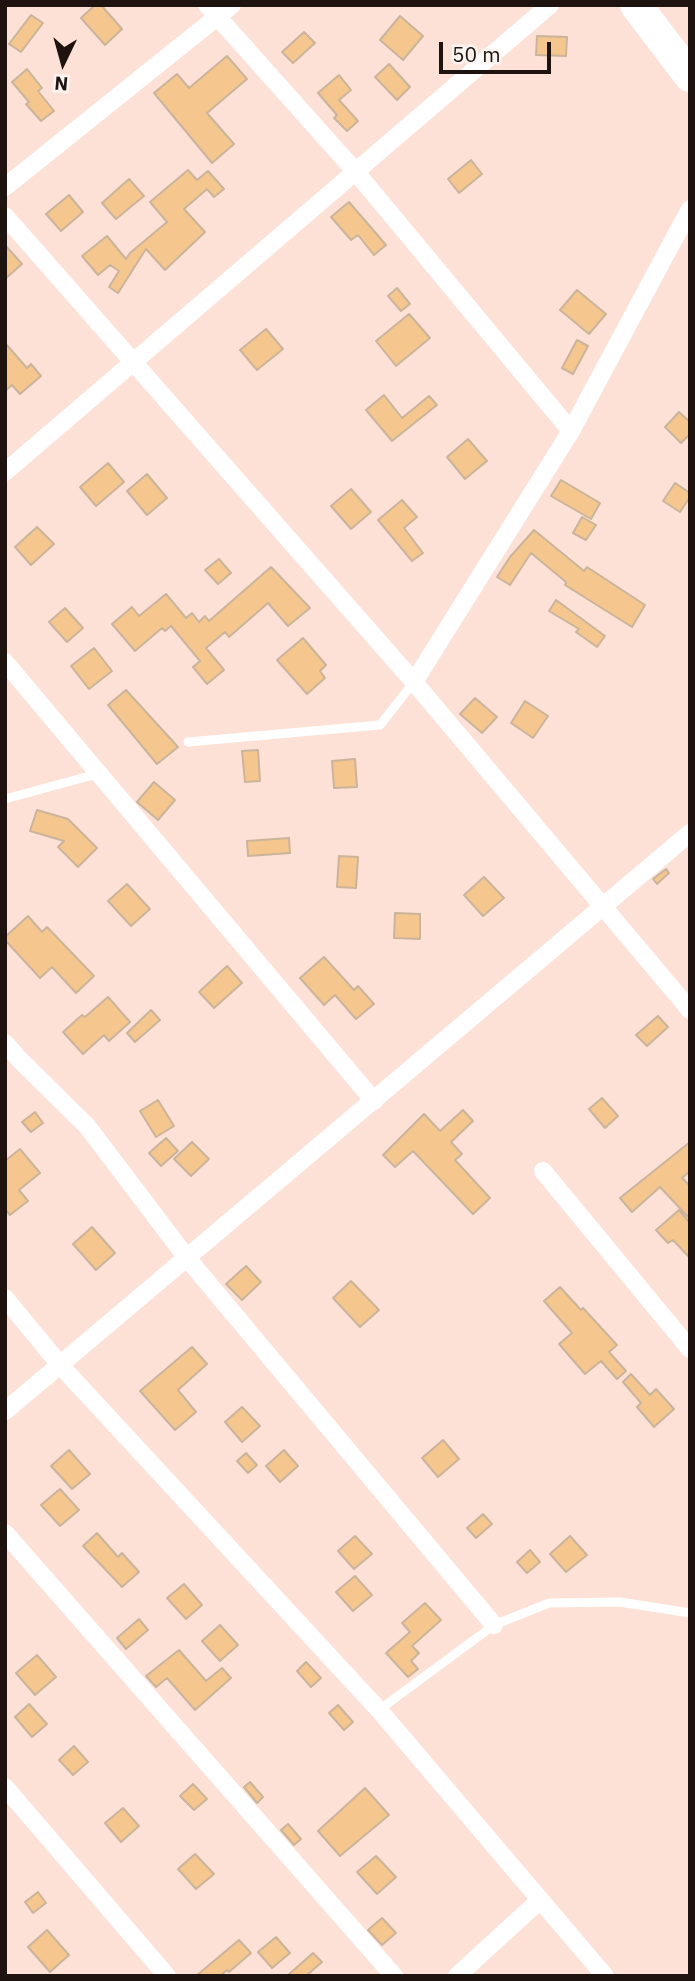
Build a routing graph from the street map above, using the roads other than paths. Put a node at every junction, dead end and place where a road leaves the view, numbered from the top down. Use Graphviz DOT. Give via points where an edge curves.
graph roads {
  1 [pos="232,5"];
  2 [pos="550,5"];
  3 [pos="636,5"];
  4 [pos="212,11"];
  5 [pos="690,76"];
  6 [pos="355,171"];
  7 [pos="5,187"];
  8 [pos="690,209"];
  9 [pos="5,216"];
  10 [pos="135,363"];
  11 [pos="571,431"];
  12 [pos="5,472"];
  13 [pos="5,662"];
  14 [pos="414,682"];
  15 [pos="188,742"];
  16 [pos="97,774"];
  17 [pos="5,799"];
  18 [pos="690,833"];
  19 [pos="602,906"];
  20 [pos="690,1010"];
  21 [pos="5,1042"];
  22 [pos="373,1101"];
  23 [pos="542,1171"];
  24 [pos="187,1258"];
  25 [pos="5,1298"];
  26 [pos="690,1349"];
  27 [pos="61,1366"];
  28 [pos="5,1411"];
  29 [pos="5,1533"];
  30 [pos="690,1613"];
  31 [pos="494,1625"];
  32 [pos="379,1710"];
  33 [pos="5,1787"];
  34 [pos="540,1900"];
  35 [pos="167,1976"];
  36 [pos="394,1976"];
  37 [pos="457,1976"];
  38 [pos="605,1976"];
  1 -- 4 [label="street"];
  2 -- 6 [label="street"];
  3 -- 5 [label="highway"];
  4 -- 6 [label="street"];
  4 -- 7 [label="street"];
  6 -- 10 [label="street"];
  6 -- 11 [label="street"];
  8 -- 11 [label="street"];
  9 -- 10 [label="street"];
  10 -- 12 [label="street"];
  10 -- 14 [label="street"];
  11 -- 14 [label="street"];
  13 -- 16 [label="street"];
  14 -- 15 [label="lane" via="380,725"];
  14 -- 19 [label="street"];
  16 -- 17 [label="lane"];
  16 -- 22 [label="street"];
  18 -- 19 [label="street"];
  19 -- 20 [label="street"];
  19 -- 22 [label="street"];
  21 -- 24 [label="street" via="87,1126"];
  22 -- 24 [label="street"];
  23 -- 26 [label="street"];
  24 -- 27 [label="street"];
  24 -- 31 [label="street"];
  25 -- 27 [label="street"];
  27 -- 28 [label="street"];
  27 -- 32 [label="street"];
  29 -- 36 [label="street"];
  30 -- 31 [label="lane" via="620,1602 549,1603"];
  31 -- 32 [label="lane"];
  32 -- 34 [label="street"];
  33 -- 35 [label="street"];
  34 -- 37 [label="street"];
  34 -- 38 [label="street"];
}
